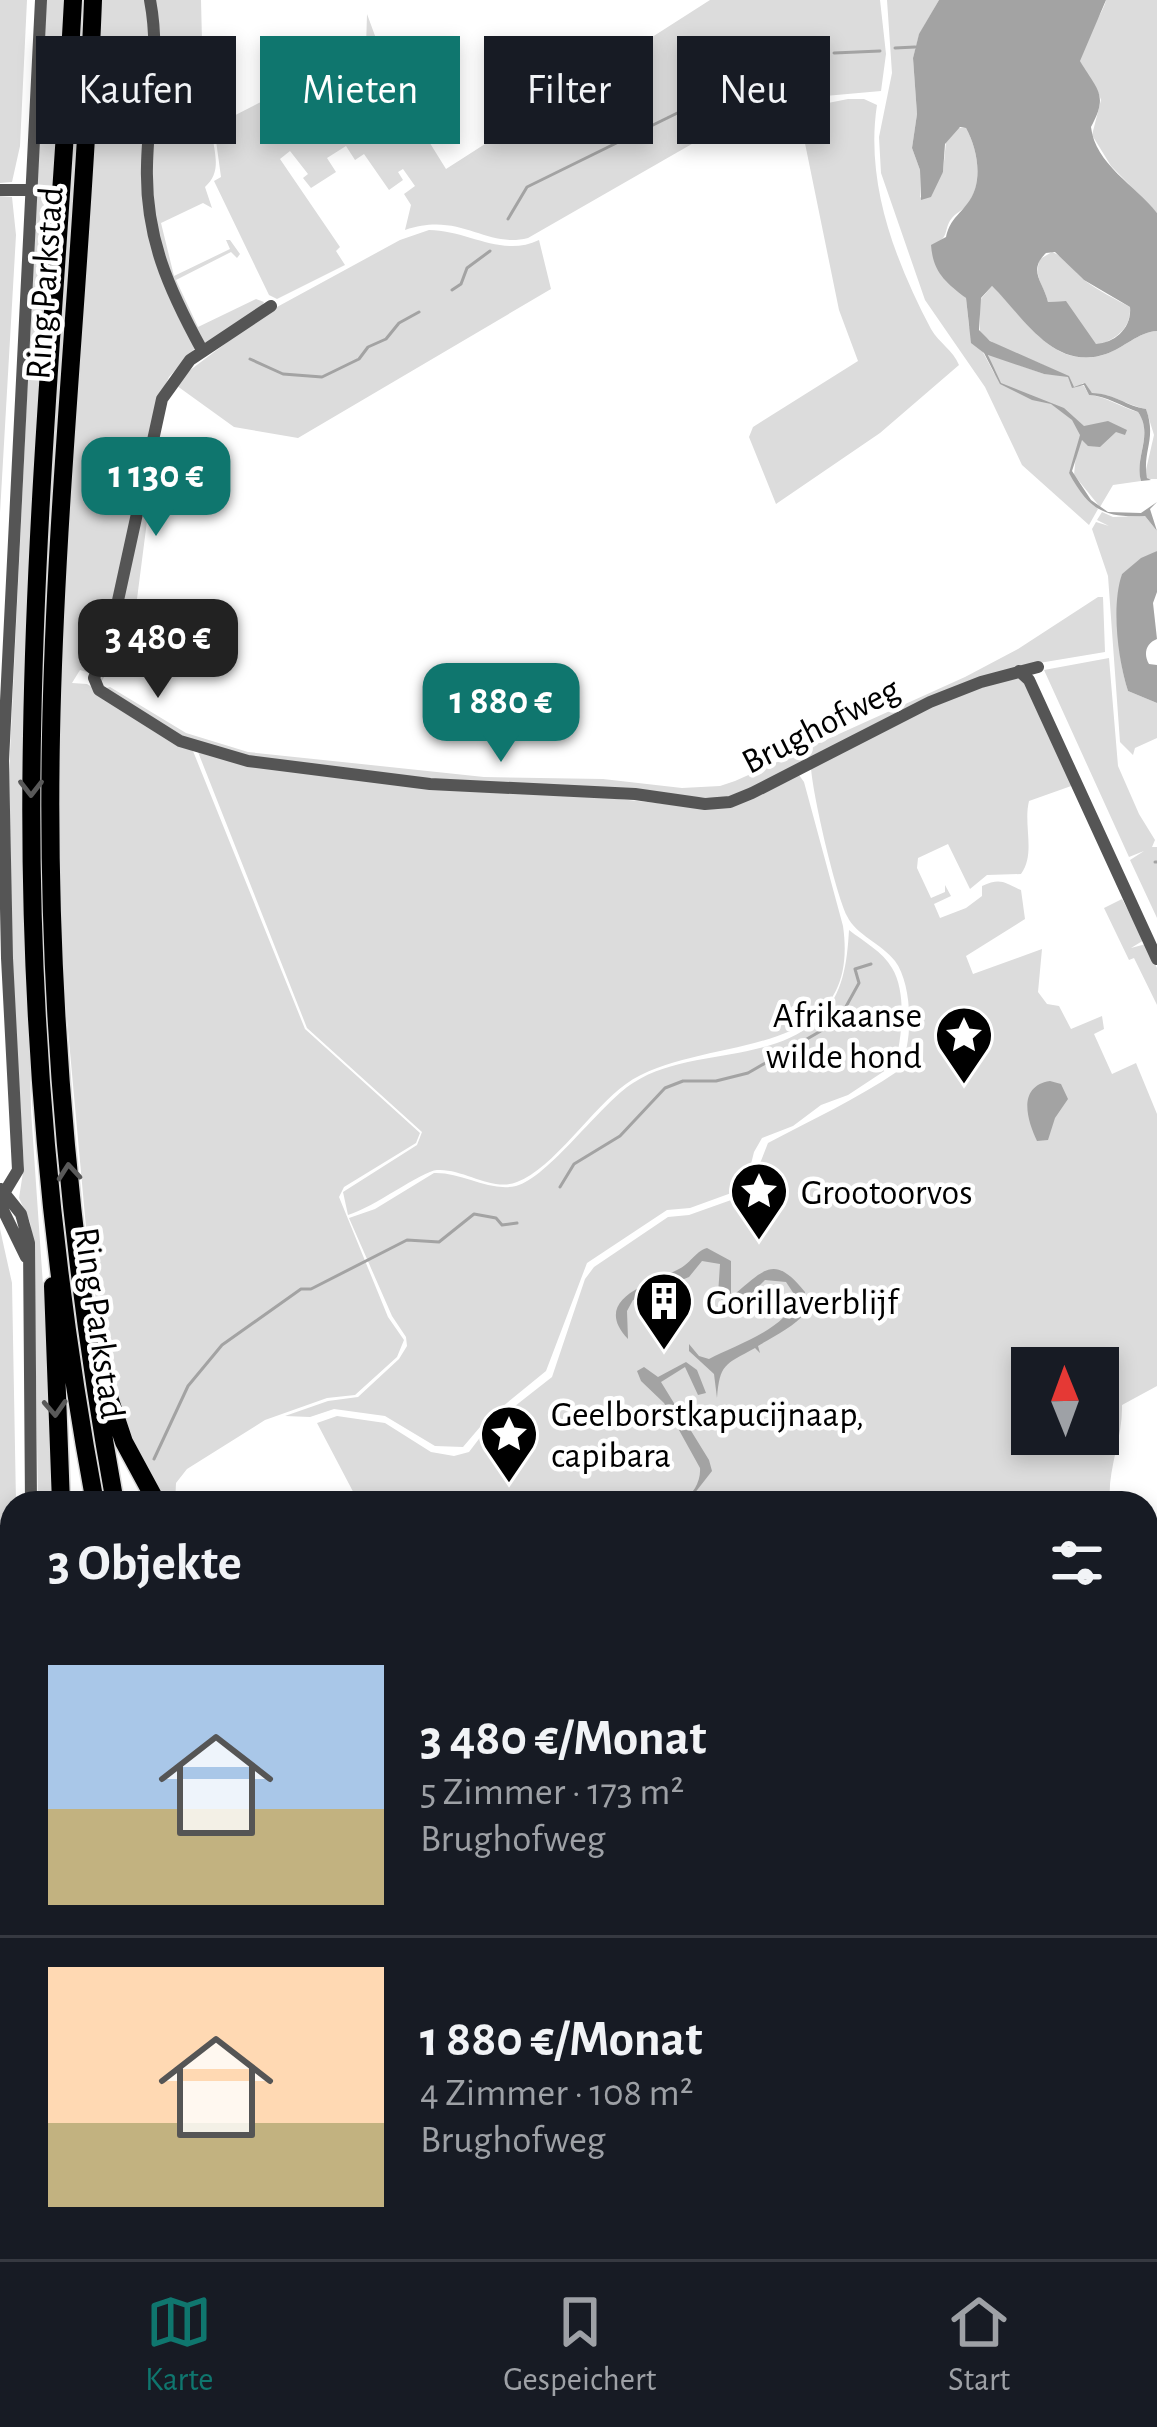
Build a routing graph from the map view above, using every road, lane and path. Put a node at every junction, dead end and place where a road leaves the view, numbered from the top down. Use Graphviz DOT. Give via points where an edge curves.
graph roads {
  1 [pos="41,0"];
  2 [pos="73,0"];
  3 [pos="93,0"];
  4 [pos="150,0"];
  5 [pos="0,190"];
  6 [pos="33,190"];
  7 [pos="271,306"];
  8 [pos="202,350"];
  9 [pos="1038,668"];
  10 [pos="1018,671"];
  11 [pos="1157,959"];
  12 [pos="1,1196"];
  13 [pos="56,1235"];
  14 [pos="87,1330"];
  15 [pos="32,1491"];
  16 [pos="60,1491"];
  17 [pos="93,1491"];
  18 [pos="113,1491"];
  19 [pos="151,1491"];
  1 -- 6 [label="street"];
  2 -- 13 [label="highway, Ring Parkstad, one-way" via="32,737 36,999"];
  14 -- 3 [label="highway, Ring Parkstad, one-way" via="59,1038 51,736"];
  4 -- 8 [label="street" via="150,224 169,290"];
  5 -- 6 [label="street"];
  6 -- 12 [label="street" via="4,738 18,1162"];
  7 -- 8 [label="street"];
  8 -- 10 [label="street, Brughofweg" via="162,399 94,682 166,734 236,758 430,784 711,805 752,793 945,695"];
  9 -- 10 [label="street, Brughofweg"];
  10 -- 11 [label="street"];
  12 -- 15 [label="street" via="26,1226"];
  13 -- 16 [label="highway, one-way" via="51,1312"];
  13 -- 17 [label="highway, Ring Parkstad"];
  14 -- 18 [label="highway, Ring Parkstad"];
  14 -- 19 [label="highway" via="124,1442"];
}
